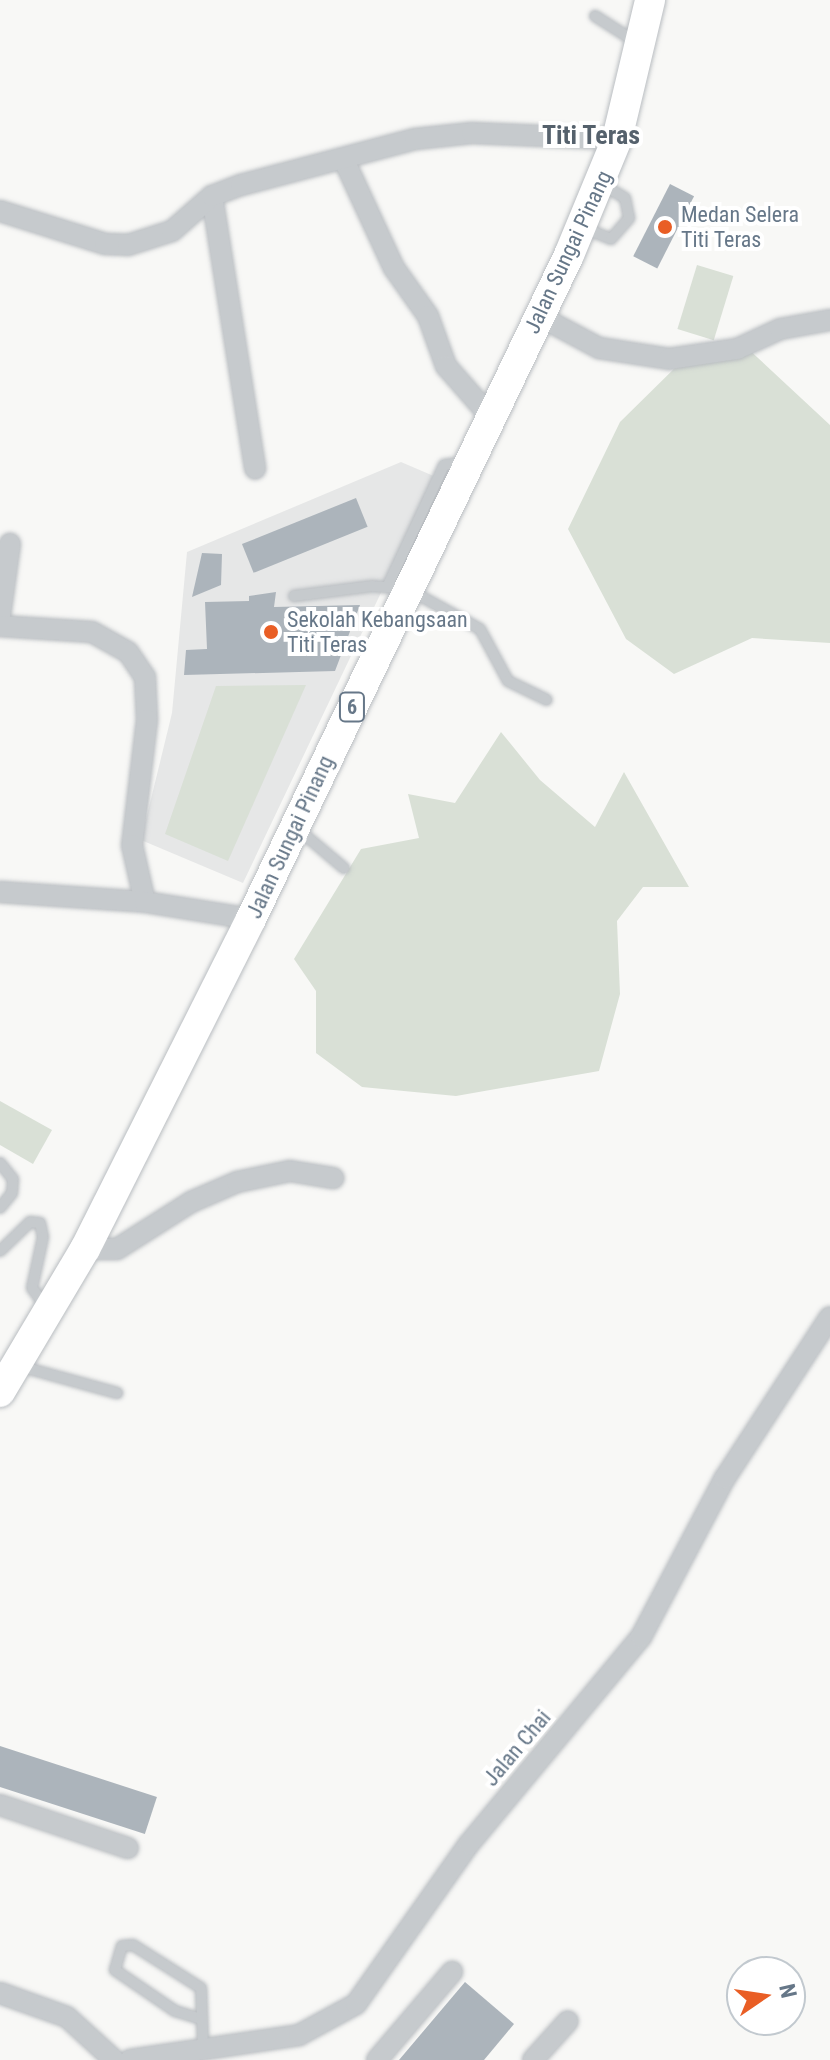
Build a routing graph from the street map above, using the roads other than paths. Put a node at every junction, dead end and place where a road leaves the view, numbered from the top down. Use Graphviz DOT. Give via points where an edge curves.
graph roads {
  1 [pos="650,0"];
  2 [pos="595,16"];
  3 [pos="641,45"];
  4 [pos="617,139"];
  5 [pos="344,160"];
  6 [pos="212,196"];
  7 [pos="0,211"];
  8 [pos="539,316"];
  9 [pos="830,320"];
  10 [pos="490,416"];
  11 [pos="255,469"];
  12 [pos="10,544"];
  13 [pos="398,587"];
  14 [pos="294,596"];
  15 [pos="0,616"];
  16 [pos="0,626"];
  17 [pos="547,700"];
  18 [pos="294,827"];
  19 [pos="344,868"];
  20 [pos="0,892"];
  21 [pos="145,902"];
  22 [pos="251,919"];
  23 [pos="0,1163"];
  24 [pos="333,1178"];
  25 [pos="0,1208"];
  26 [pos="85,1249"];
  27 [pos="0,1251"];
  28 [pos="49,1311"];
  29 [pos="830,1317"];
  30 [pos="7,1377"];
  31 [pos="117,1393"];
  32 [pos="0,1805"];
  33 [pos="128,1848"];
  34 [pos="452,1972"];
  35 [pos="0,1993"];
  36 [pos="198,2018"];
  37 [pos="568,2021"];
  38 [pos="203,2046"];
  39 [pos="114,2060"];
  40 [pos="130,2060"];
  41 [pos="377,2060"];
  42 [pos="533,2060"];
  1 -- 3 [label="main road, Jalan Sungai Pinang / 6"];
  2 -- 3 [label="lane"];
  3 -- 4 [label="main road, Jalan Sungai Pinang / 6"];
  4 -- 5 [label="street" via="453,134"];
  4 -- 8 [label="main road, Jalan Sungai Pinang / 6"];
  5 -- 6 [label="street"];
  5 -- 10 [label="street" via="394,268 428,316 446,366"];
  6 -- 7 [label="street" via="172,231 128,245 105,244"];
  6 -- 11 [label="street"];
  8 -- 9 [label="street" via="599,348 669,359 737,349 780,329"];
  8 -- 10 [label="main road, Jalan Sungai Pinang / 6"];
  10 -- 13 [label="main road, Jalan Sungai Pinang / 6"];
  12 -- 15 [label="street"];
  13 -- 14 [label="lane"];
  13 -- 17 [label="lane" via="471,622 508,681"];
  13 -- 18 [label="main road, Jalan Sungai Pinang / 6"];
  16 -- 21 [label="street" via="92,632 128,652 145,677 147,720 132,845"];
  18 -- 19 [label="lane"];
  18 -- 22 [label="main road, Jalan Sungai Pinang / 6"];
  20 -- 21 [label="street"];
  21 -- 22 [label="street"];
  22 -- 26 [label="main road, Jalan Sungai Pinang / 6"];
  23 -- 25 [label="lane" via="13,1179 12,1193"];
  24 -- 26 [label="street" via="290,1171 237,1182 191,1202 127,1245"];
  26 -- 28 [label="main road, Jalan Sungai Pinang / 6"];
  27 -- 28 [label="lane" via="30,1222 40,1223 43,1237 32,1288"];
  28 -- 30 [label="main road, Jalan Sungai Pinang / 6"];
  29 -- 38 [label="street, Jalan Chai" via="725,1478 641,1637 469,1844 356,2004 316,2030"];
  30 -- 31 [label="lane"];
  32 -- 33 [label="street"];
  34 -- 41 [label="street"];
  35 -- 39 [label="street" via="80,2024"];
  36 -- 36 [label="lane" via="201,1988 133,1945 122,1946 115,1970 175,2011"];
  36 -- 38 [label="lane"];
  37 -- 42 [label="street"];
  38 -- 40 [label="street, Jalan Chai"];
}
